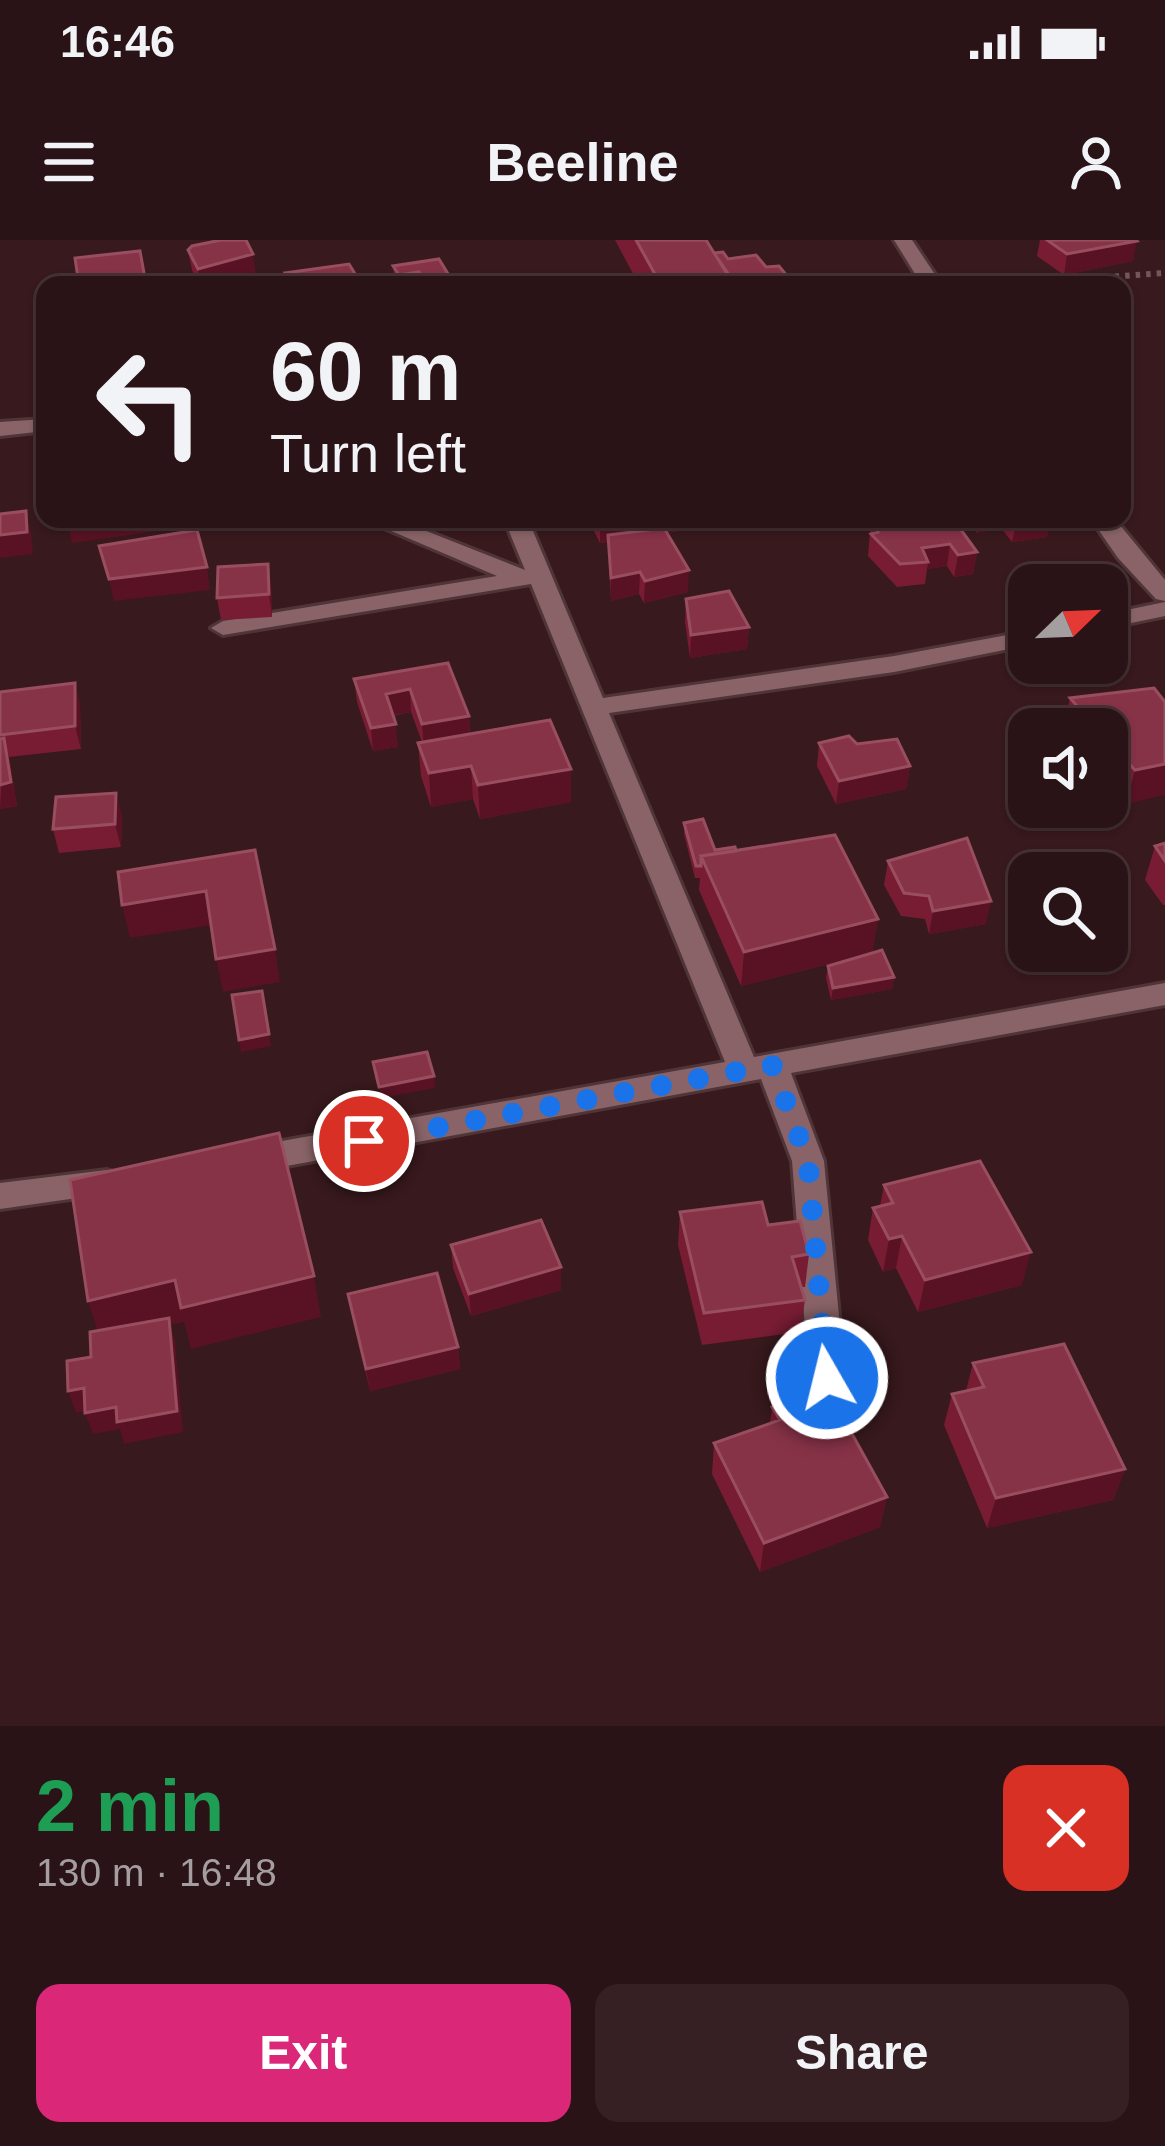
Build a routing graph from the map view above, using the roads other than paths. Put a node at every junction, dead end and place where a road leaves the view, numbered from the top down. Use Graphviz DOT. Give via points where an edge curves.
graph roads {
  1 [pos="903,240"];
  2 [pos="926,276"];
  3 [pos="36,426"];
  4 [pos="0,429"];
  5 [pos="398,528"];
  6 [pos="519,528"];
  7 [pos="1109,528"];
  8 [pos="535,582"];
  9 [pos="1165,594"];
  10 [pos="1165,609"];
  11 [pos="1128,617"];
  12 [pos="223,628"];
  13 [pos="1008,642"];
  14 [pos="591,708"];
  15 [pos="1165,994"];
  16 [pos="758,1068"];
  17 [pos="222,1165"];
  18 [pos="134,1179"];
  19 [pos="0,1196"];
  20 [pos="827,1378"];
  1 -- 2 [label="street"];
  3 -- 4 [label="street"];
  5 -- 8 [label="street"];
  6 -- 8 [label="street"];
  7 -- 9 [label="street"];
  8 -- 12 [label="street"];
  8 -- 14 [label="street"];
  10 -- 11 [label="street"];
  13 -- 14 [label="street"];
  14 -- 16 [label="street"];
  15 -- 16 [label="street"];
  16 -- 17 [label="street"];
  16 -- 20 [label="street" via="808,1161"];
  18 -- 19 [label="street"];
}
